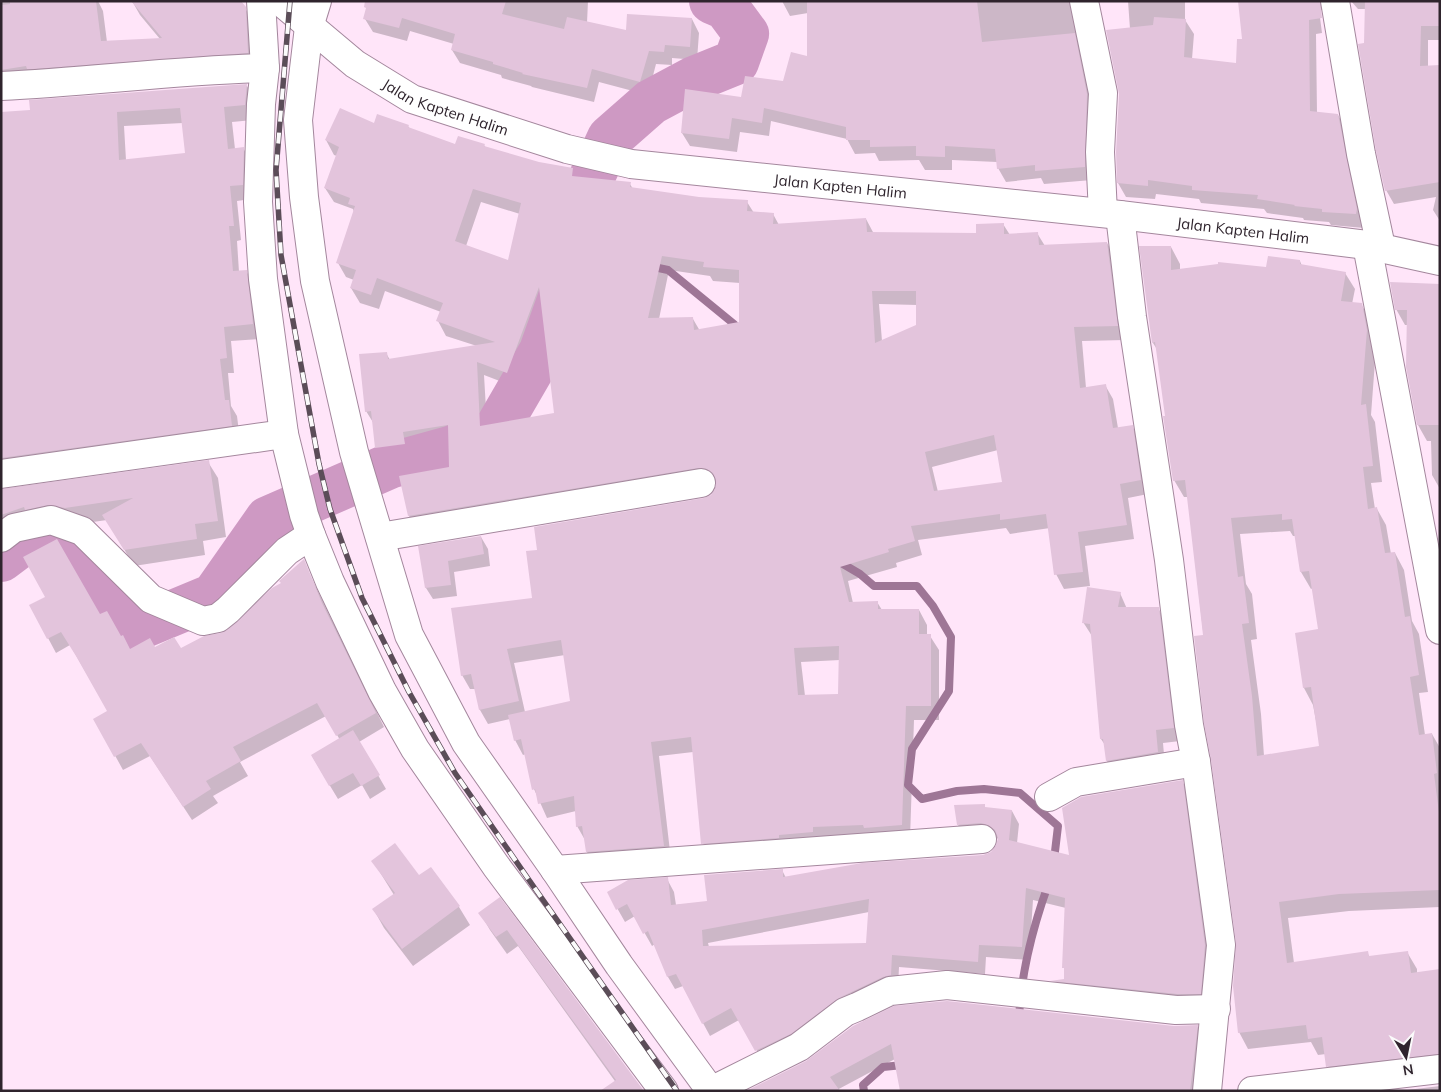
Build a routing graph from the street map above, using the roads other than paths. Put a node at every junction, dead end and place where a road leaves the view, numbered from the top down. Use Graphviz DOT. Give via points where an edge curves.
graph roads {
  1 [pos="261,1"];
  2 [pos="280,1"];
  3 [pos="317,1"];
  4 [pos="1084,1"];
  5 [pos="1335,1"];
  6 [pos="308,27"];
  7 [pos="264,68"];
  8 [pos="1,86"];
  9 [pos="1111,214"];
  10 [pos="1374,246"];
  11 [pos="1440,261"];
  12 [pos="284,434"];
  13 [pos="1,474"];
  14 [pos="701,483"];
  15 [pos="308,525"];
  16 [pos="380,537"];
  17 [pos="1,538"];
  18 [pos="1440,630"];
  19 [pos="1196,762"];
  20 [pos="1049,797"];
  21 [pos="982,839"];
  22 [pos="555,870"];
  23 [pos="1216,1009"];
  24 [pos="1440,1069"];
  25 [pos="664,1091"];
  26 [pos="1207,1091"];
  27 [pos="1252,1091"];
  1 -- 7 [label="street"];
  2 -- 6 [label="street, Jalan Kapten Halim"];
  3 -- 6 [label="street"];
  4 -- 9 [label="street" via="1102,93 1100,152"];
  5 -- 10 [label="street"];
  6 -- 9 [label="street, Jalan Kapten Halim" via="356,64 412,99 567,149 631,164"];
  6 -- 16 [label="street" via="298,120 315,282 354,452"];
  7 -- 8 [label="street"];
  7 -- 12 [label="street" via="258,202 263,279"];
  9 -- 10 [label="street, Jalan Kapten Halim"];
  9 -- 19 [label="street" via="1132,317"];
  10 -- 11 [label="street, Jalan Kapten Halim"];
  10 -- 18 [label="street"];
  12 -- 13 [label="street"];
  12 -- 15 [label="street"];
  14 -- 16 [label="street"];
  15 -- 17 [label="street" via="287,551 228,610 218,618 203,621 151,599 82,531 51,520 14,528"];
  15 -- 25 [label="street" via="330,582 382,691 415,749 496,866"];
  16 -- 22 [label="street" via="409,635 462,734"];
  19 -- 20 [label="street" via="1076,782"];
  19 -- 23 [label="street" via="1221,945"];
  21 -- 22 [label="street"];
  22 -- 23 [label="street" via="619,966 711,1091 799,1047 845,1012 890,991 947,985 1176,1010"];
  23 -- 26 [label="street"];
  24 -- 27 [label="street"];
}
